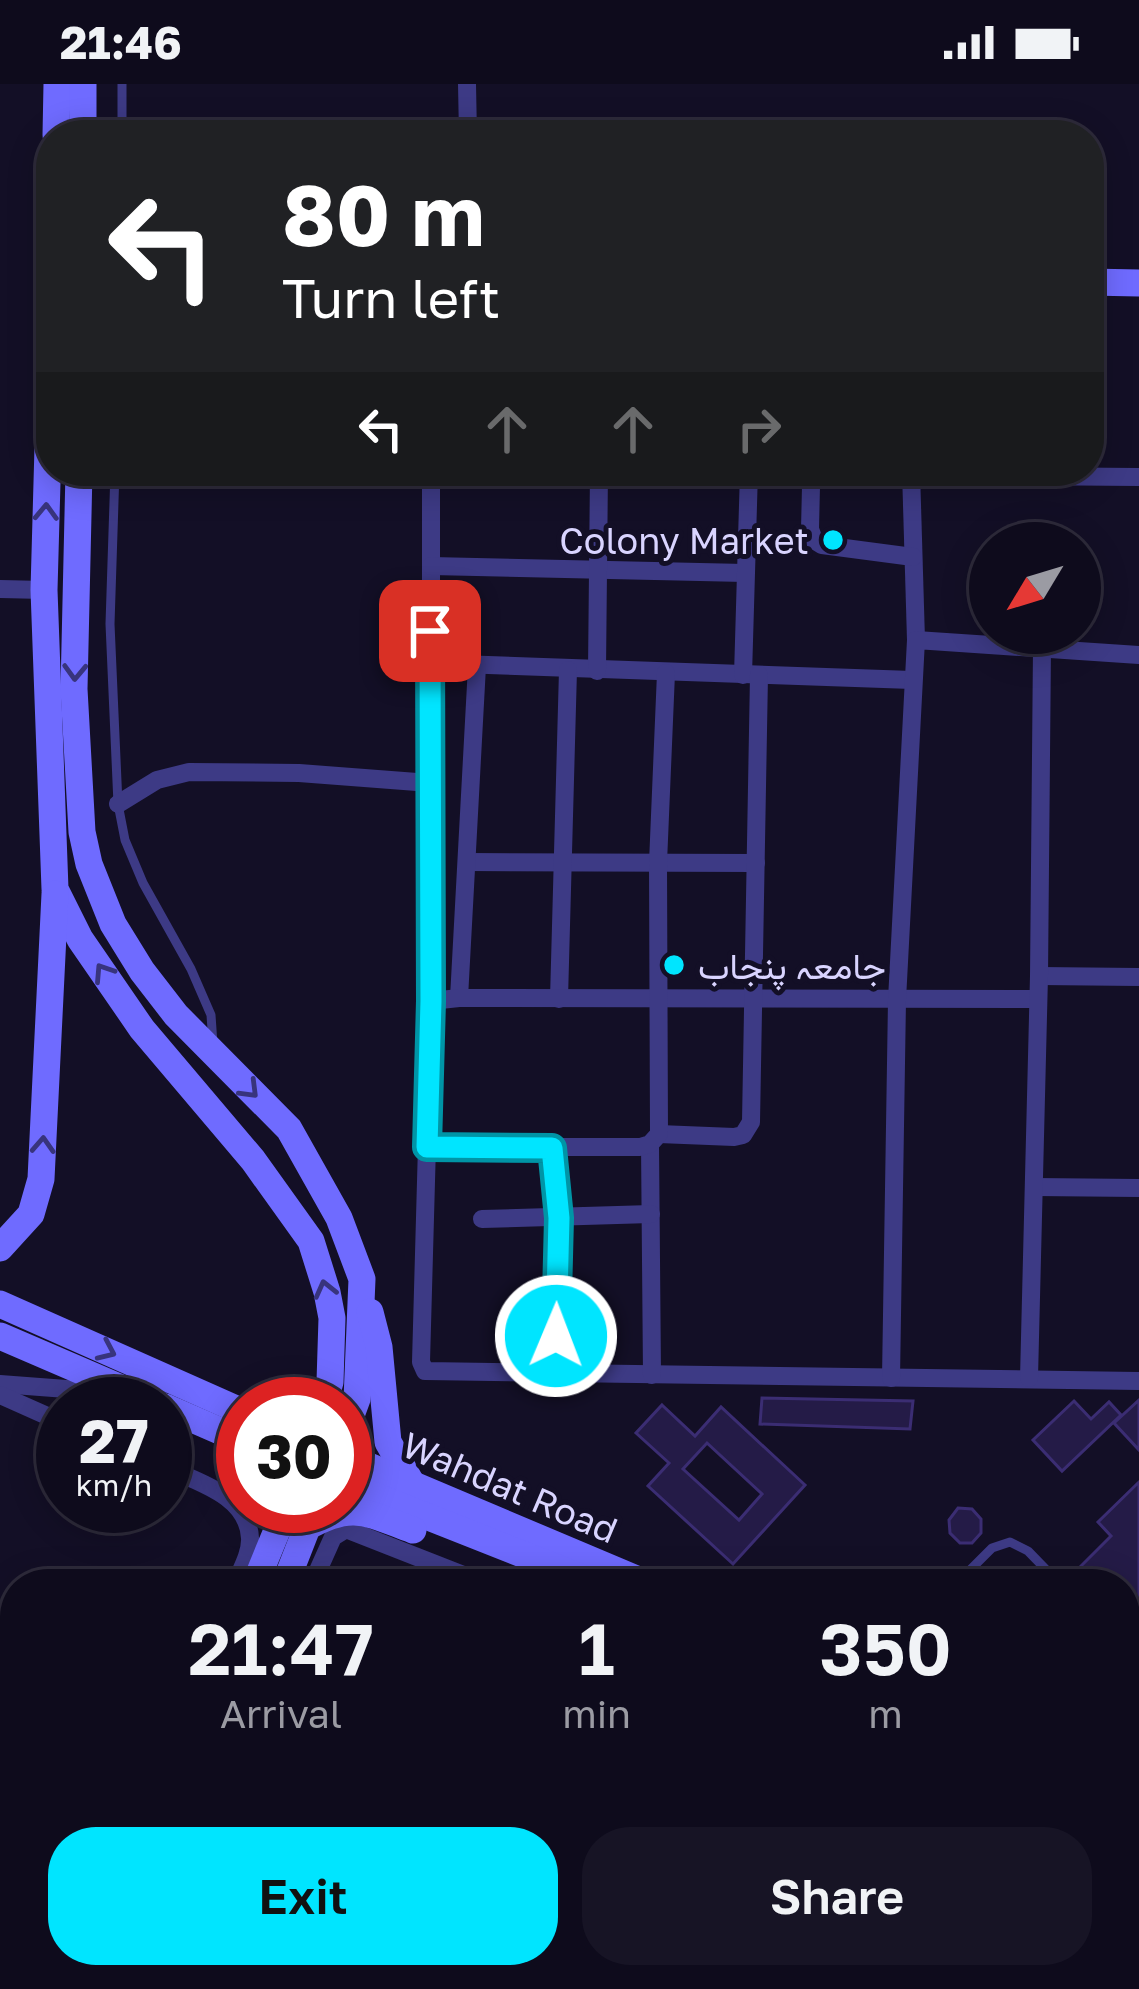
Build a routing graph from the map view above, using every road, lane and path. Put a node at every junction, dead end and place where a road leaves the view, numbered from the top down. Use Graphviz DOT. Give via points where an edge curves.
graph roads {
  1 [pos="58,84"];
  2 [pos="83,84"];
  3 [pos="122,84"];
  4 [pos="467,84"];
  5 [pos="57,120"];
  6 [pos="83,120"];
  7 [pos="122,120"];
  8 [pos="468,120"];
  9 [pos="1104,282"];
  10 [pos="1139,283"];
  11 [pos="1104,476"];
  12 [pos="1139,477"];
  13 [pos="47,486"];
  14 [pos="79,486"];
  15 [pos="115,486"];
  16 [pos="430,486"];
  17 [pos="599,486"];
  18 [pos="748,486"];
  19 [pos="812,486"];
  20 [pos="911,486"];
  21 [pos="914,557"];
  22 [pos="430,566"];
  23 [pos="598,571"];
  24 [pos="745,573"];
  25 [pos="0,590"];
  26 [pos="44,590"];
  27 [pos="916,640"];
  28 [pos="969,643"];
  29 [pos="1101,652"];
  30 [pos="1042,654"];
  31 [pos="1139,655"];
  32 [pos="430,663"];
  33 [pos="477,666"];
  34 [pos="568,670"];
  35 [pos="597,671"];
  36 [pos="666,673"];
  37 [pos="751,675"];
  38 [pos="912,680"];
  39 [pos="430,783"];
  40 [pos="118,804"];
  41 [pos="466,862"];
  42 [pos="563,862"];
  43 [pos="658,863"];
  44 [pos="756,863"];
  45 [pos="89,864"];
  46 [pos="54,879"];
  47 [pos="1039,976"];
  48 [pos="1139,977"];
  49 [pos="459,998"];
  50 [pos="753,998"];
  51 [pos="559,999"];
  52 [pos="656,999"];
  53 [pos="1038,999"];
  54 [pos="897,1000"];
  55 [pos="431,1001"];
  56 [pos="214,1054"];
  57 [pos="654,1139"];
  58 [pos="427,1147"];
  59 [pos="552,1148"];
  60 [pos="1034,1187"];
  61 [pos="1139,1188"];
  62 [pos="650,1214"];
  63 [pos="559,1218"];
  64 [pos="482,1219"];
  65 [pos="0,1248"];
  66 [pos="362,1279"];
  67 [pos="0,1304"];
  68 [pos="0,1336"];
  69 [pos="556,1375"];
  70 [pos="652,1376"];
  71 [pos="95,1377"];
  72 [pos="330,1377"];
  73 [pos="358,1377"];
  74 [pos="890,1378"];
  75 [pos="1029,1378"];
  76 [pos="1139,1381"];
  77 [pos="0,1384"];
  78 [pos="36,1388"];
  79 [pos="0,1395"];
  80 [pos="216,1400"];
  81 [pos="36,1411"];
  82 [pos="372,1468"];
  83 [pos="192,1480"];
  84 [pos="413,1486"];
  85 [pos="372,1495"];
  86 [pos="372,1516"];
  87 [pos="289,1533"];
  88 [pos="298,1533"];
  89 [pos="543,1563"];
  90 [pos="240,1569"];
  91 [pos="265,1569"];
  92 [pos="289,1569"];
  93 [pos="318,1569"];
  94 [pos="448,1569"];
  95 [pos="559,1569"];
  96 [pos="612,1569"];
  97 [pos="971,1569"];
  98 [pos="1045,1569"];
  1 -- 5 [label="main road"];
  2 -- 6 [label="main road"];
  3 -- 7 [label="lane"];
  4 -- 8 [label="street"];
  9 -- 10 [label="main road"];
  11 -- 12 [label="street"];
  26 -- 13 [label="main road, one-way"];
  14 -- 45 [label="main road, one-way" via="74,688"];
  15 -- 40 [label="lane" via="110,624"];
  16 -- 22 [label="street"];
  17 -- 23 [label="street"];
  18 -- 24 [label="street"];
  19 -- 21 [label="street" via="814,540"];
  20 -- 21 [label="street"];
  21 -- 27 [label="street"];
  22 -- 23 [label="street"];
  22 -- 32 [label="street"];
  23 -- 24 [label="street"];
  23 -- 35 [label="street"];
  24 -- 37 [label="street"];
  25 -- 26 [label="street"];
  26 -- 46 [label="main road"];
  27 -- 28 [label="street"];
  27 -- 38 [label="street"];
  29 -- 31 [label="street"];
  30 -- 47 [label="street"];
  32 -- 33 [label="street"];
  32 -- 39 [label="street"];
  33 -- 34 [label="street"];
  33 -- 41 [label="street"];
  34 -- 35 [label="street"];
  34 -- 42 [label="street"];
  35 -- 36 [label="street"];
  36 -- 37 [label="street"];
  36 -- 43 [label="street"];
  37 -- 38 [label="street"];
  37 -- 44 [label="street"];
  38 -- 54 [label="street"];
  39 -- 40 [label="street" via="189,772"];
  39 -- 55 [label="street"];
  40 -- 56 [label="lane" via="143,883 212,1015"];
  41 -- 42 [label="street"];
  41 -- 49 [label="street"];
  42 -- 43 [label="street"];
  42 -- 51 [label="street"];
  43 -- 44 [label="street"];
  43 -- 52 [label="street"];
  44 -- 50 [label="street"];
  45 -- 46 [label="main road"];
  45 -- 56 [label="main road" via="142,970"];
  65 -- 46 [label="main road, one-way" via="31,1214 41,1179"];
  72 -- 46 [label="main road, one-way" via="332,1318 311,1241 142,1029 80,939"];
  47 -- 48 [label="street"];
  47 -- 53 [label="street"];
  49 -- 51 [label="street"];
  49 -- 55 [label="street"];
  50 -- 52 [label="street"];
  50 -- 54 [label="street"];
  50 -- 57 [label="street" via="748,1130"];
  51 -- 52 [label="street"];
  52 -- 57 [label="street"];
  53 -- 54 [label="street"];
  53 -- 60 [label="street"];
  54 -- 74 [label="street"];
  55 -- 58 [label="street"];
  56 -- 66 [label="main road, one-way" via="289,1130 340,1218"];
  57 -- 59 [label="street" via="640,1147"];
  57 -- 62 [label="street"];
  58 -- 59 [label="street"];
  58 -- 69 [label="street" via="425,1372"];
  59 -- 63 [label="street"];
  60 -- 61 [label="street"];
  60 -- 75 [label="street"];
  62 -- 63 [label="street"];
  62 -- 70 [label="street"];
  63 -- 64 [label="street"];
  63 -- 69 [label="street"];
  66 -- 73 [label="main road"];
  66 -- 84 [label="main road" via="379,1347 388,1442"];
  67 -- 80 [label="main road, one-way"];
  68 -- 71 [label="main road"];
  69 -- 70 [label="street"];
  70 -- 74 [label="street"];
  74 -- 75 [label="street"];
  75 -- 76 [label="street"];
  77 -- 78 [label="street"];
  79 -- 81 [label="street"];
  82 -- 84 [label="main road, Wahdat Road"];
  83 -- 90 [label="street" via="241,1510 251,1540"];
  84 -- 96 [label="main road, Wahdat Road"];
  85 -- 89 [label="main road, Wahdat Road"];
  86 -- 89 [label="main road" via="503,1564"];
  87 -- 91 [label="main road"];
  88 -- 92 [label="main road"];
  89 -- 95 [label="main road, Wahdat Road"];
  93 -- 94 [label="street" via="328,1544 346,1529"];
  97 -- 98 [label="lane" via="1010,1542"];
}
